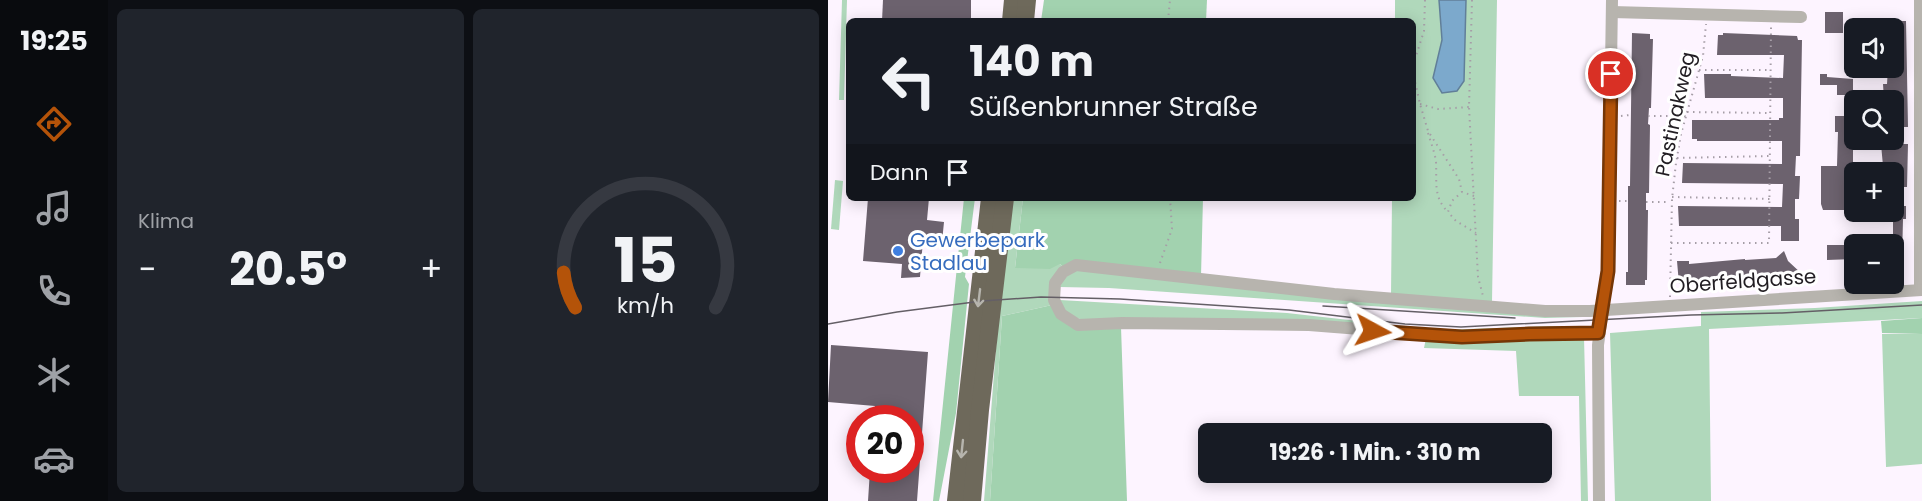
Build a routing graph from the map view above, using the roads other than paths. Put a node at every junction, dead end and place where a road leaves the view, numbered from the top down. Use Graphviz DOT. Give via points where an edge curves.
graph roads {
  1 [pos="1013,0"];
  2 [pos="1028,0"];
  3 [pos="1920,0"];
  4 [pos="1612,6"];
  5 [pos="1801,17"];
  6 [pos="1011,18"];
  7 [pos="1025,18"];
  8 [pos="990,201"];
  9 [pos="1005,201"];
  10 [pos="1921,290"];
  11 [pos="1602,310"];
  12 [pos="1598,333"];
  13 [pos="956,501"];
  14 [pos="972,501"];
  15 [pos="1599,501"];
  1 -- 6 [label="highway"];
  2 -- 7 [label="highway"];
  3 -- 10 [label="street"];
  4 -- 5 [label="street" via="1707,15"];
  4 -- 11 [label="street" via="1608,271"];
  8 -- 13 [label="highway, one-way"];
  9 -- 14 [label="highway"];
  10 -- 11 [label="street, Oberfeldgasse"];
  11 -- 12 [label="street"];
  11 -- 12 [label="street, Oberfeldgasse" via="1545,311 1334,294 1076,265 1063,272 1055,283 1054,300 1061,314 1078,325 1309,325 1462,337"];
  12 -- 15 [label="street"];
}
